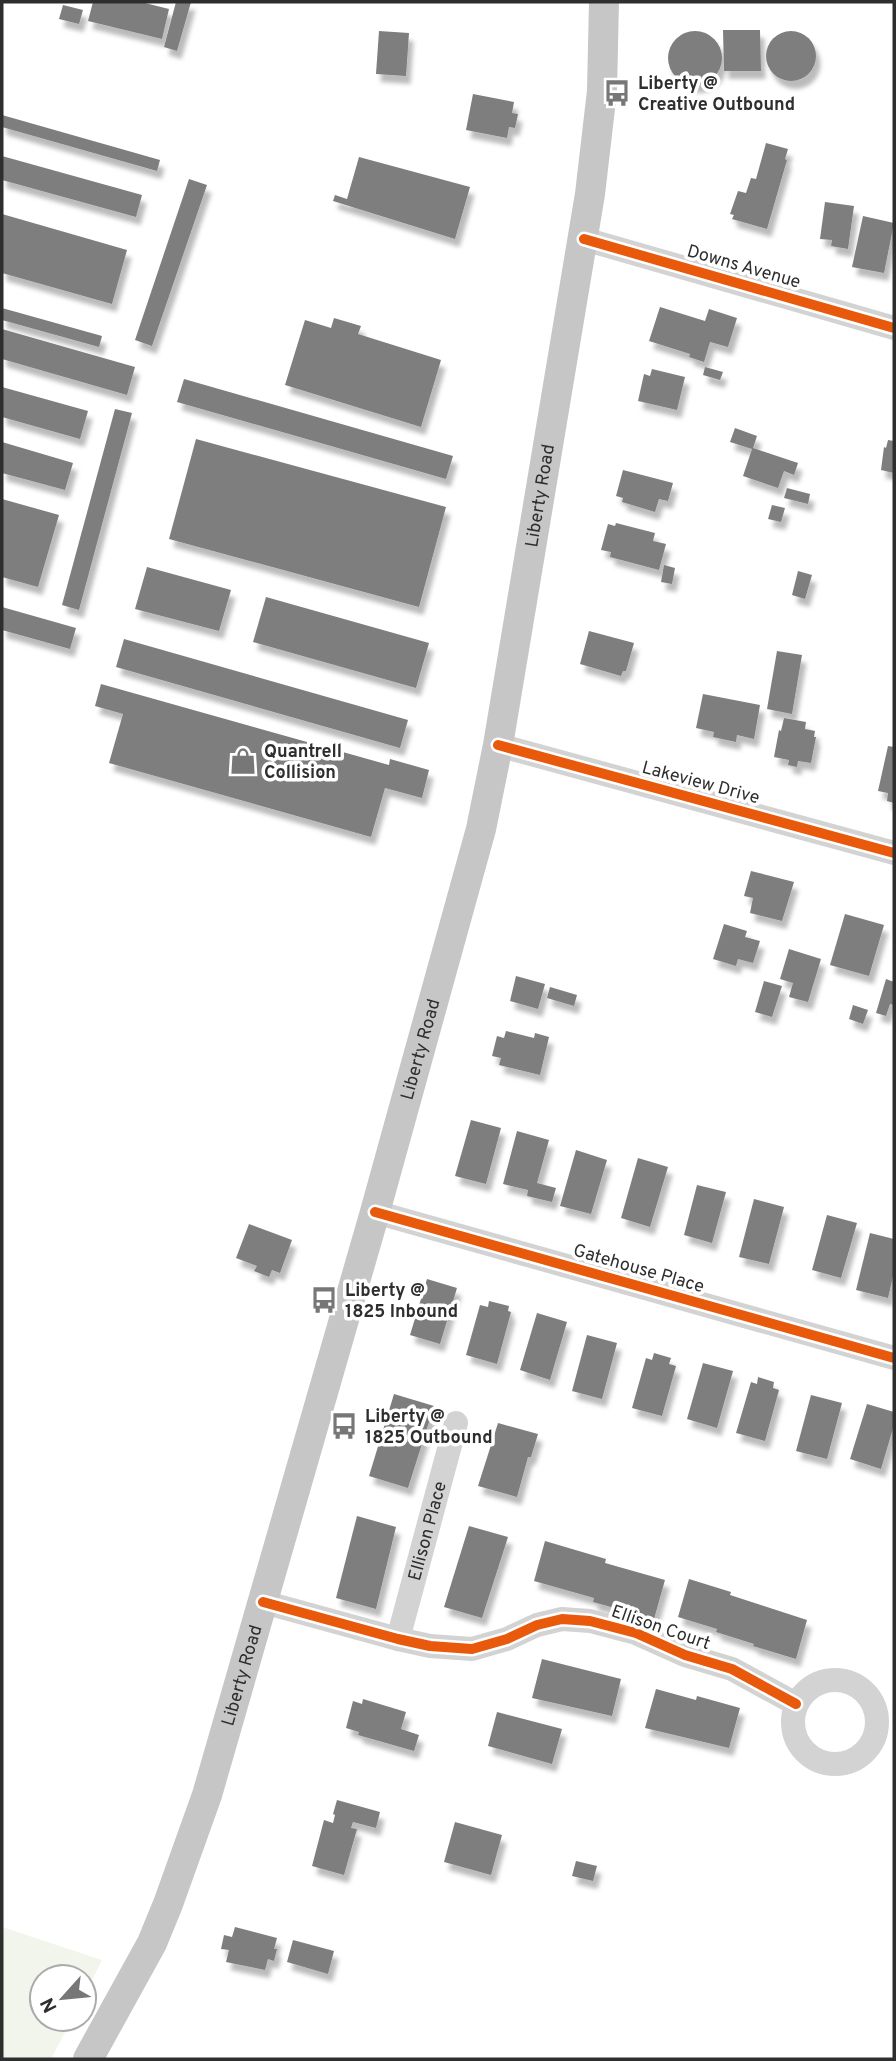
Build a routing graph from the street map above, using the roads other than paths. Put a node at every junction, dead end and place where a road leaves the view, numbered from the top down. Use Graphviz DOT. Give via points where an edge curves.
graph roads {
  1 [pos="604,2"];
  2 [pos="584,239"];
  3 [pos="894,328"];
  4 [pos="498,745"];
  5 [pos="894,853"];
  6 [pos="375,1212"];
  7 [pos="894,1358"];
  8 [pos="456,1423"];
  9 [pos="263,1602"];
  10 [pos="398,1639"];
  11 [pos="796,1704"];
  12 [pos="88,2059"];
  1 -- 2 [label="main road, Liberty Road" via="602,91"];
  2 -- 3 [label="street, Downs Avenue"];
  2 -- 4 [label="main road, Liberty Road"];
  4 -- 5 [label="street, Lakeview Drive"];
  4 -- 6 [label="main road, Liberty Road" via="481,829"];
  6 -- 7 [label="street, Gatehouse Place"];
  6 -- 9 [label="main road, Liberty Road"];
  8 -- 10 [label="street, Ellison Place"];
  9 -- 10 [label="street, Ellison Court"];
  9 -- 12 [label="main road, Liberty Road" via="209,1786 168,1904"];
  10 -- 11 [label="street, Ellison Court" via="472,1649 562,1619 590,1621 732,1669"];
}
